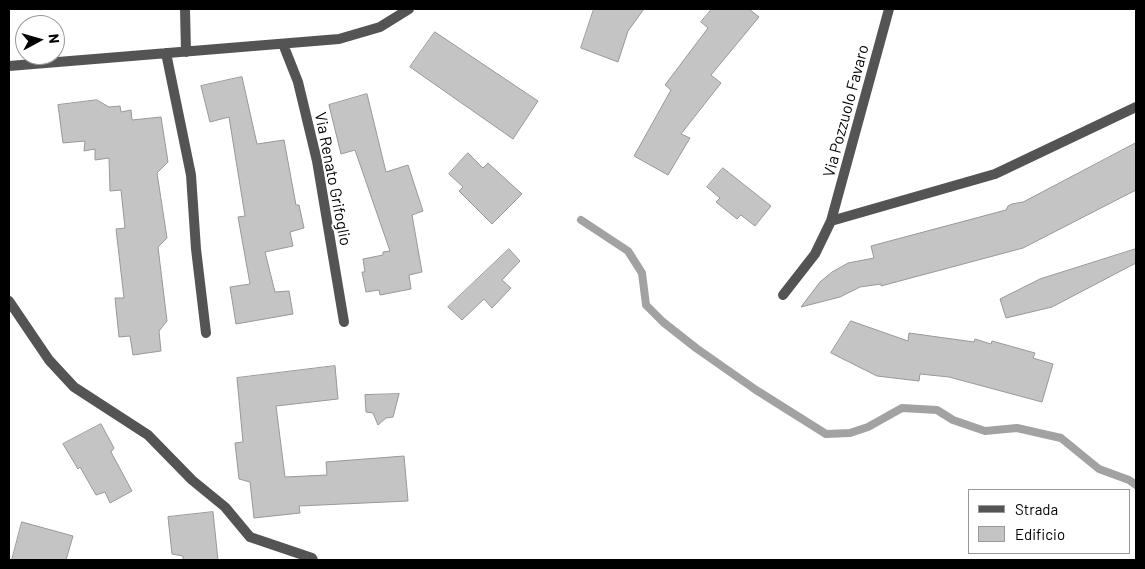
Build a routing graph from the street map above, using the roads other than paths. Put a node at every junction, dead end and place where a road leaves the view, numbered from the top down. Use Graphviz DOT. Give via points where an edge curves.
graph roads {
  1 [pos="186,9"];
  2 [pos="409,9"];
  3 [pos="889,9"];
  4 [pos="282,44"];
  5 [pos="186,52"];
  6 [pos="166,54"];
  7 [pos="9,66"];
  8 [pos="1136,107"];
  9 [pos="831,221"];
  10 [pos="783,295"];
  11 [pos="9,301"];
  12 [pos="344,322"];
  13 [pos="206,333"];
  14 [pos="313,560"];
  1 -- 5 [label="street"];
  2 -- 4 [label="street" via="380,27 339,39"];
  3 -- 9 [label="street, Via Pozzuolo Favaro"];
  4 -- 5 [label="street"];
  4 -- 12 [label="street, Via Renato Grifoglio" via="298,82 317,161"];
  5 -- 6 [label="street"];
  6 -- 7 [label="street"];
  6 -- 13 [label="street" via="190,175"];
  8 -- 9 [label="street" via="995,174"];
  9 -- 10 [label="street, Via Pozzuolo Favaro" via="814,254"];
  11 -- 14 [label="street" via="49,360 74,387 148,435 192,480 225,507 250,537"];
}
